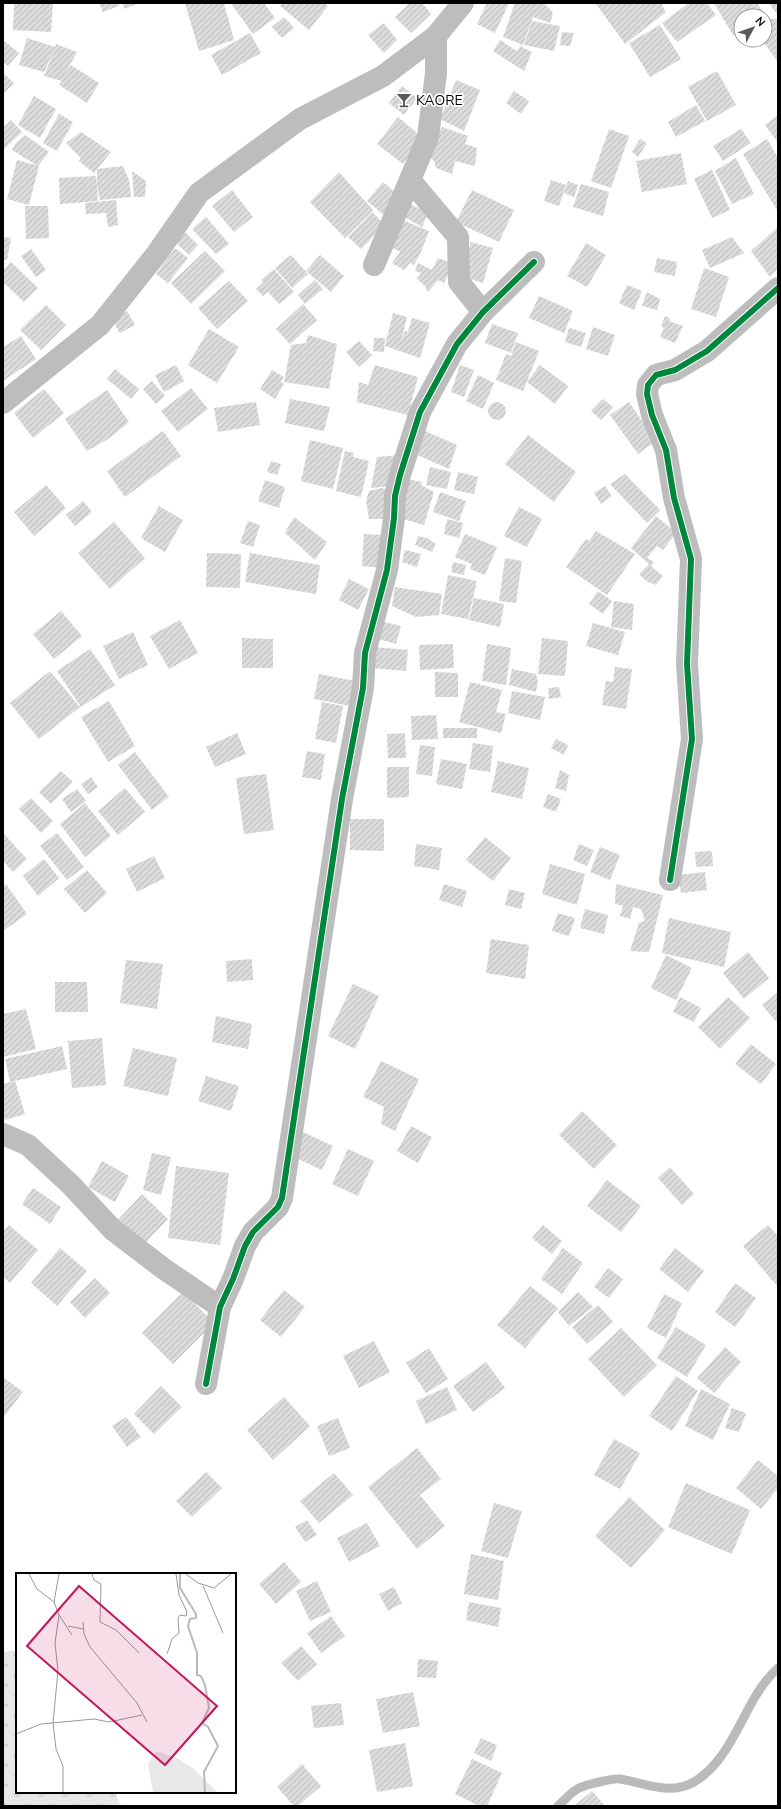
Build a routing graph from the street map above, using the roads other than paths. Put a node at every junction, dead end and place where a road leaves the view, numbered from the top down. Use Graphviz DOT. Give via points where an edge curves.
graph roads {
  1 [pos="463,3"];
  2 [pos="436,36"];
  3 [pos="410,180"];
  4 [pos="534,262"];
  5 [pos="374,265"];
  6 [pos="778,288"];
  7 [pos="483,312"];
  8 [pos="3,403"];
  9 [pos="670,880"];
  10 [pos="3,1134"];
  11 [pos="220,1307"];
  12 [pos="206,1384"];
  1 -- 2 [label="street"];
  2 -- 3 [label="street" via="436,73 428,137"];
  2 -- 8 [label="street" via="383,76 300,119 198,193 155,256 100,324"];
  3 -- 5 [label="street"];
  3 -- 7 [label="street" via="458,237 459,282"];
  4 -- 7 [label="street"];
  6 -- 9 [label="street" via="707,352 675,370 656,375 648,385 647,394 652,415 666,450 674,498 691,559 687,664 692,739"];
  7 -- 11 [label="street" via="457,344 420,412 400,475 395,496 387,570 365,653 363,688 342,799 282,1198 278,1207 253,1232 245,1246"];
  10 -- 11 [label="street" via="28,1145 71,1185 113,1230"];
  11 -- 12 [label="street"];
}
